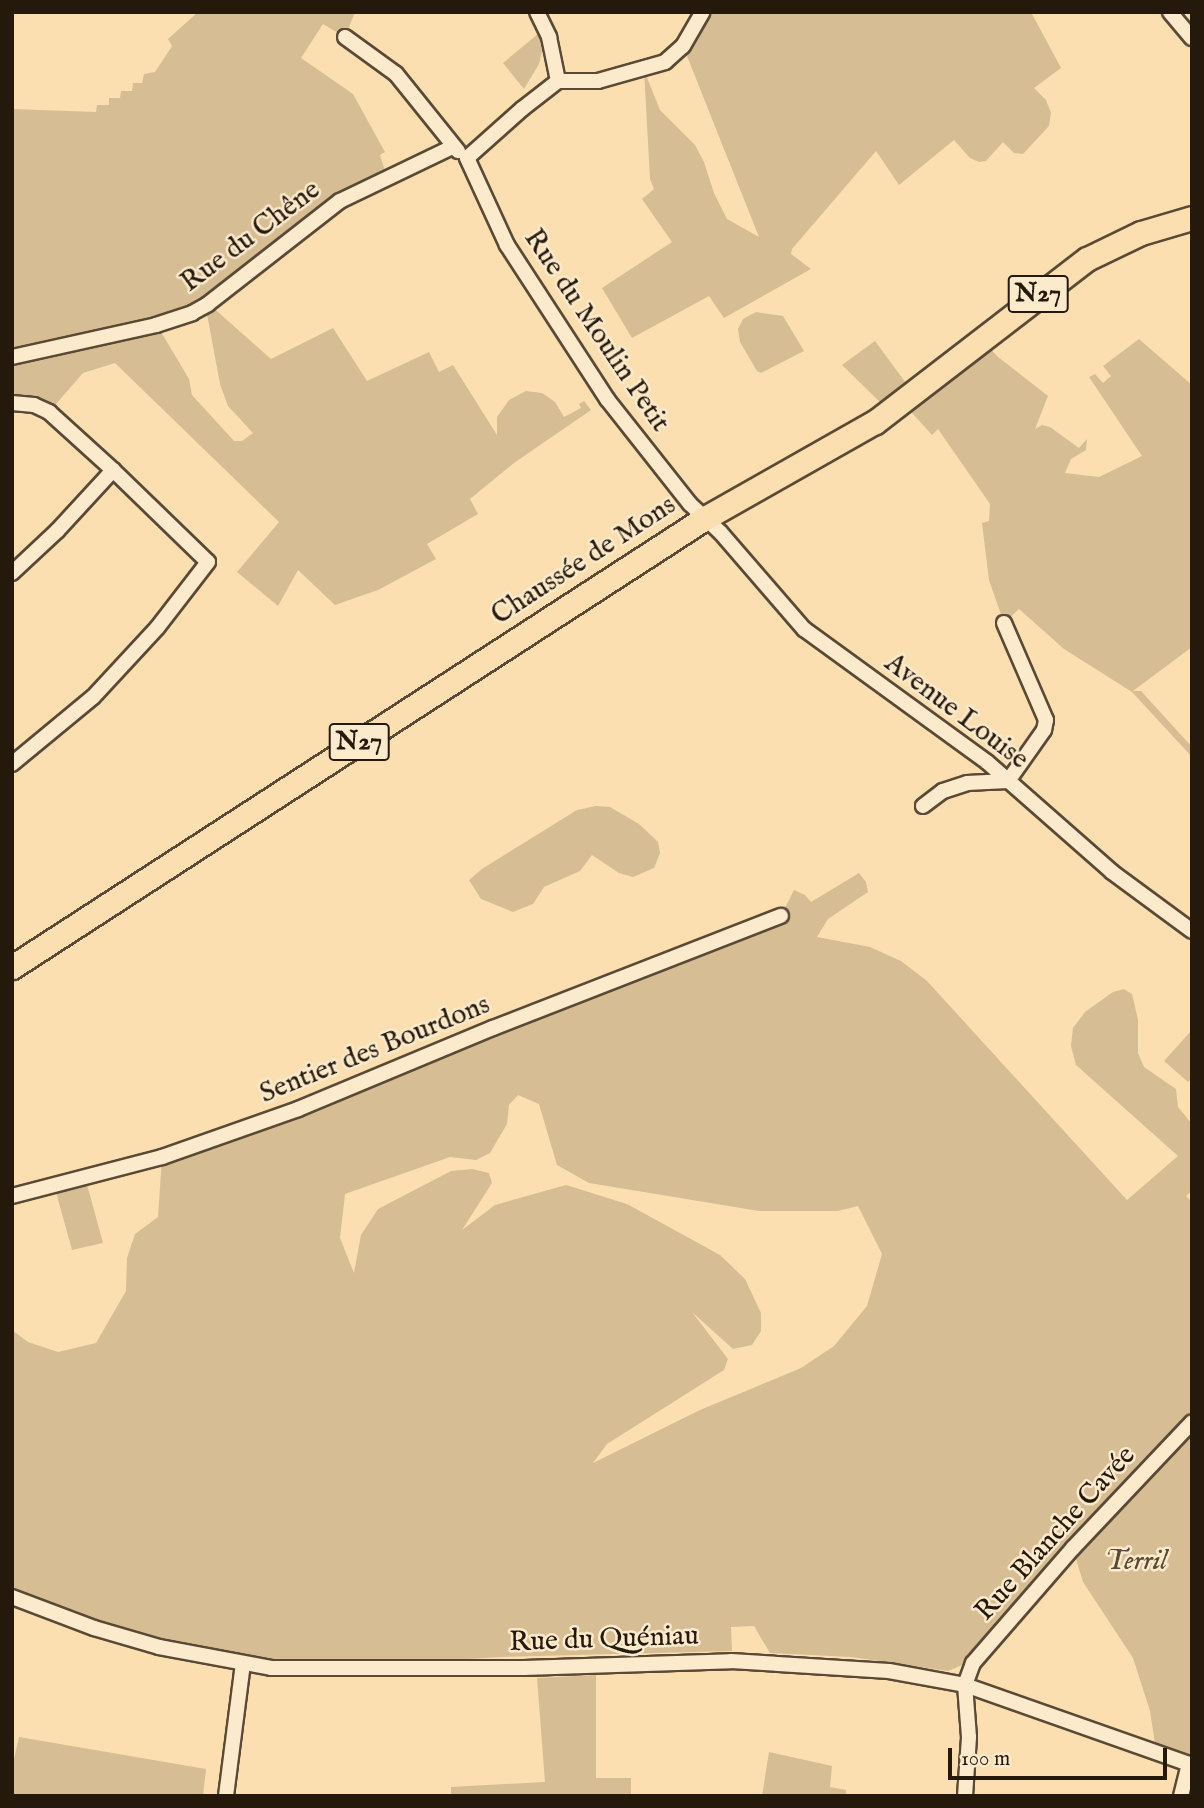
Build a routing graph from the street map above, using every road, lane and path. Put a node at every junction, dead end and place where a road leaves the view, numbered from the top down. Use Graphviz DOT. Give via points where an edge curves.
graph roads {
  1 [pos="537,12"];
  2 [pos="703,12"];
  3 [pos="1170,12"];
  4 [pos="345,37"];
  5 [pos="1192,38"];
  6 [pos="558,82"];
  7 [pos="452,147"];
  8 [pos="467,158"];
  9 [pos="1192,218"];
  10 [pos="12,357"];
  11 [pos="12,402"];
  12 [pos="113,470"];
  13 [pos="705,518"];
  14 [pos="12,573"];
  15 [pos="1004,623"];
  16 [pos="12,764"];
  17 [pos="1008,781"];
  18 [pos="923,806"];
  19 [pos="781,916"];
  20 [pos="1192,931"];
  21 [pos="12,967"];
  22 [pos="12,1196"];
  23 [pos="1192,1422"];
  24 [pos="12,1597"];
  25 [pos="243,1664"];
  26 [pos="965,1685"];
  27 [pos="1190,1765"];
  28 [pos="226,1796"];
  29 [pos="965,1796"];
  30 [pos="1181,1796"];
  1 -- 6 [label="street" via="549,37"];
  2 -- 6 [label="street" via="683,46 665,62 598,81"];
  3 -- 5 [label="street"];
  4 -- 7 [label="street" via="396,74"];
  6 -- 8 [label="street"];
  7 -- 8 [label="street"];
  7 -- 10 [label="street, Rue du Chêne" via="340,201 192,313"];
  8 -- 13 [label="street, Rue du Moulin Petit" via="507,245 556,326 607,399"];
  9 -- 13 [label="main road, Chaussée de Mons / N27" via="1141,233 1087,259 883,417"];
  11 -- 12 [label="street" via="48,412"];
  12 -- 14 [label="street"];
  12 -- 16 [label="street" via="205,557 206,566 93,697"];
  13 -- 17 [label="street, Avenue Louise" via="810,635"];
  13 -- 21 [label="main road, Chaussée de Mons / N27"];
  15 -- 17 [label="street" via="1046,720 1044,730"];
  17 -- 18 [label="street" via="967,783 943,791"];
  17 -- 20 [label="street, Avenue Louise" via="1122,880"];
  19 -- 22 [label="street, Sentier des Bourdons" via="298,1109 162,1157"];
  23 -- 26 [label="street, Rue Blanche Cavée" via="981,1652"];
  24 -- 25 [label="street, Rue du Quéniau" via="116,1634"];
  25 -- 26 [label="street, Rue du Quéniau" via="524,1668 773,1661 888,1671"];
  25 -- 28 [label="street"];
  26 -- 27 [label="street, Rue du Quéniau"];
  26 -- 29 [label="street"];
  27 -- 30 [label="street"];
}
